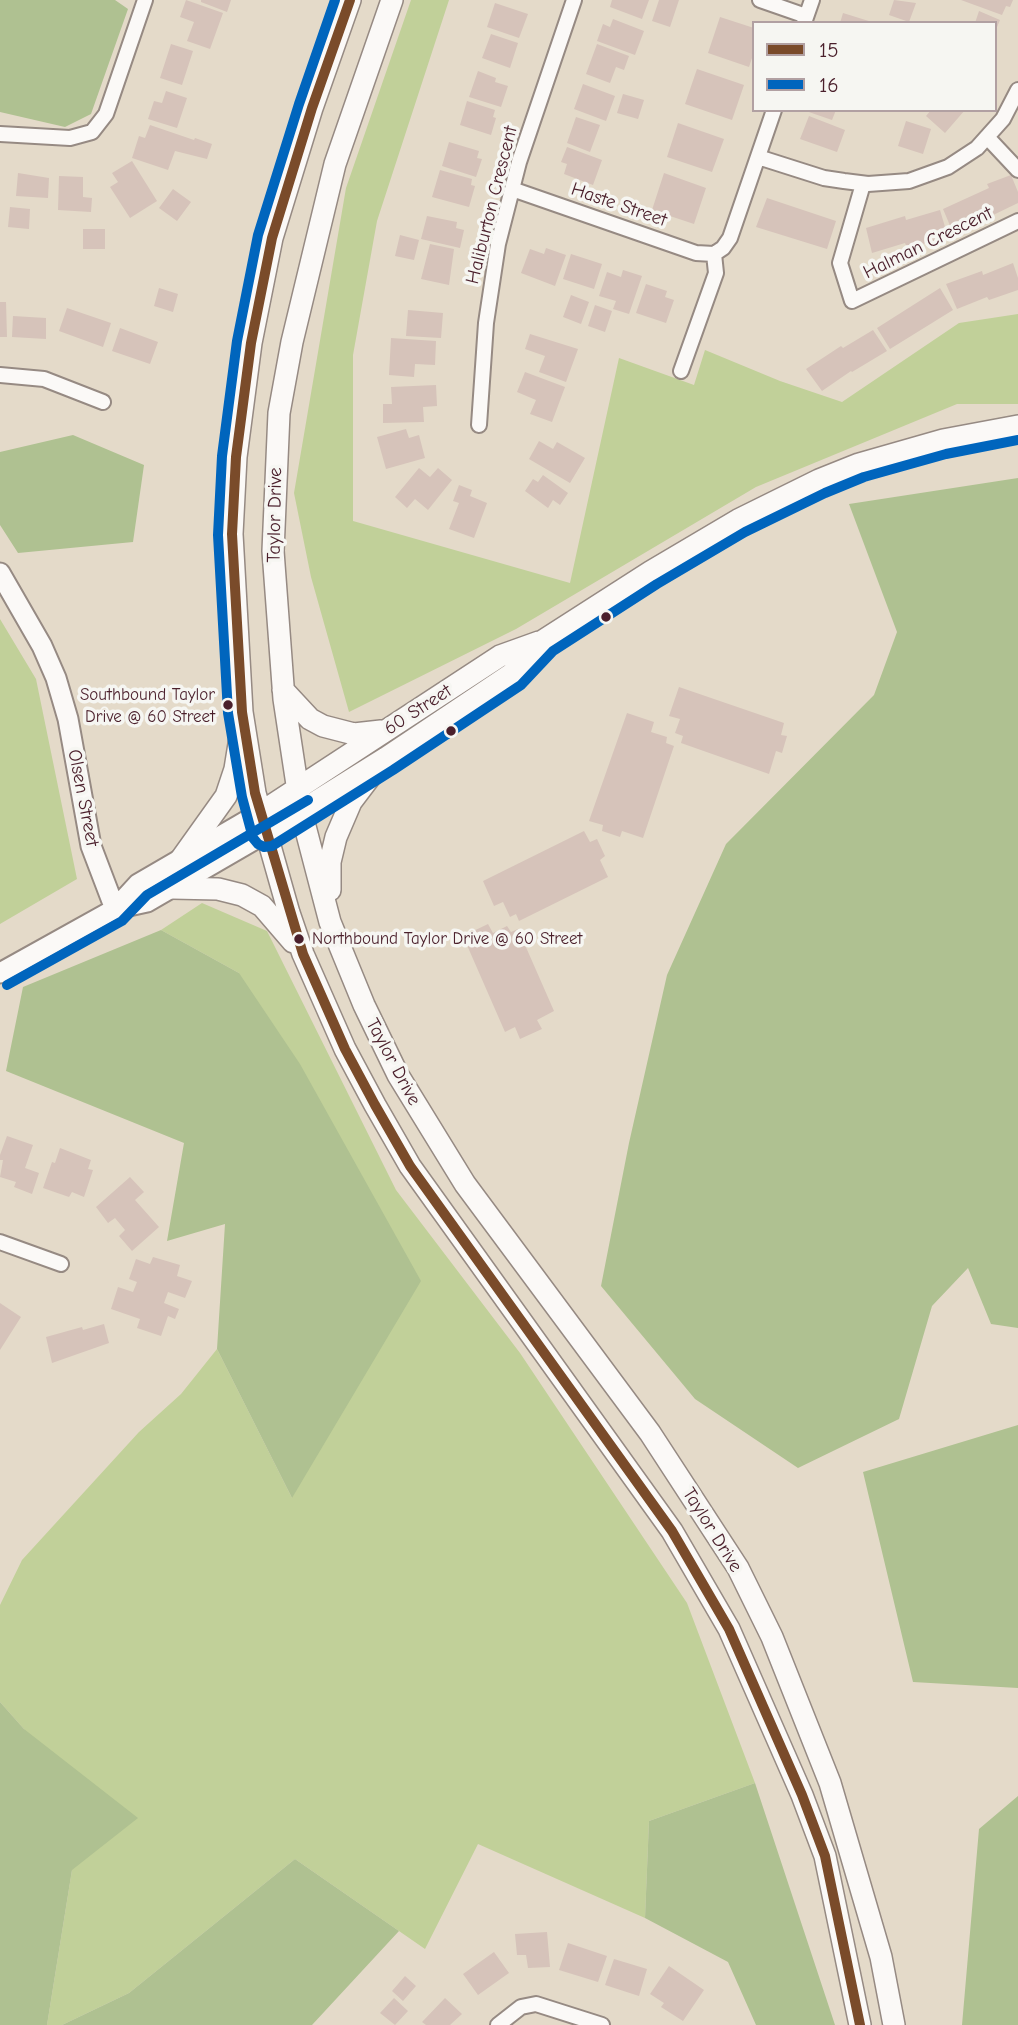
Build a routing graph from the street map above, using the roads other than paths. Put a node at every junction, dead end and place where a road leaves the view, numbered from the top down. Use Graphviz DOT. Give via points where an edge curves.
graph roads {
  1 [pos="145,0"];
  2 [pos="350,0"];
  3 [pos="392,0"];
  4 [pos="574,0"];
  5 [pos="760,0"];
  6 [pos="812,0"];
  7 [pos="805,20"];
  8 [pos="1018,90"];
  9 [pos="773,112"];
  10 [pos="0,134"];
  11 [pos="988,138"];
  12 [pos="758,158"];
  13 [pos="1018,170"];
  14 [pos="863,184"];
  15 [pos="512,189"];
  16 [pos="1018,222"];
  17 [pos="714,254"];
  18 [pos="681,371"];
  19 [pos="0,375"];
  20 [pos="103,402"];
  21 [pos="479,425"];
  22 [pos="1018,426"];
  23 [pos="0,573"];
  24 [pos="544,640"];
  25 [pos="284,690"];
  26 [pos="242,712"];
  27 [pos="390,729"];
  28 [pos="386,758"];
  29 [pos="299,801"];
  30 [pos="263,823"];
  31 [pos="181,859"];
  32 [pos="172,888"];
  33 [pos="115,909"];
  34 [pos="330,922"];
  35 [pos="303,954"];
  36 [pos="0,973"];
  37 [pos="0,1242"];
  38 [pos="61,1264"];
  39 [pos="498,2025"];
  40 [pos="602,2025"];
  41 [pos="860,2025"];
  42 [pos="894,2025"];
  1 -- 10 [label="street" via="106,114 92,132 71,138"];
  2 -- 26 [label="main road, Taylor Drive" via="272,238 251,343 236,457 232,534"];
  3 -- 25 [label="main road, Taylor Drive" via="335,164 279,413 273,551"];
  4 -- 15 [label="street, Haliburton Crescent"];
  5 -- 7 [label="street"];
  6 -- 7 [label="street"];
  8 -- 11 [label="street"];
  9 -- 12 [label="street"];
  11 -- 13 [label="street"];
  11 -- 14 [label="street" via="936,173 897,183"];
  12 -- 14 [label="street" via="824,178"];
  12 -- 17 [label="street" via="727,244"];
  14 -- 16 [label="street, Halman Crescent" via="840,263 852,302"];
  15 -- 17 [label="street, Haste Street" via="696,253"];
  15 -- 21 [label="street, Haliburton Crescent" via="491,283"];
  17 -- 18 [label="street" via="716,273"];
  19 -- 20 [label="street" via="44,379"];
  22 -- 24 [label="main road, 60 Street" via="905,450 818,480 726,527"];
  23 -- 33 [label="street, Olsen Street" via="56,677 91,846"];
  24 -- 27 [label="main road, 60 Street" via="500,656"];
  24 -- 28 [label="main road, 60 Street" via="513,673"];
  25 -- 27 [label="main road" via="310,719 334,731 365,734"];
  25 -- 29 [label="main road, Taylor Drive"];
  26 -- 30 [label="main road, Taylor Drive"];
  26 -- 31 [label="main road" via="232,783"];
  27 -- 29 [label="main road, 60 Street"];
  28 -- 29 [label="main road, 60 Street"];
  28 -- 34 [label="main road" via="351,802 336,837 330,862"];
  29 -- 30 [label="main road"];
  29 -- 34 [label="main road, Taylor Drive"];
  30 -- 31 [label="street"];
  30 -- 32 [label="street"];
  30 -- 35 [label="main road, Taylor Drive"];
  31 -- 33 [label="street" via="138,884"];
  32 -- 33 [label="street" via="147,902"];
  32 -- 35 [label="main road" via="218,889 253,900"];
  33 -- 36 [label="street"];
  34 -- 42 [label="main road, Taylor Drive" via="364,1005 431,1132 650,1433 738,1568 772,1637 830,1783 881,1957"];
  35 -- 41 [label="main road, Taylor Drive" via="345,1049 411,1166 672,1531 729,1629 825,1856"];
  37 -- 38 [label="street"];
  39 -- 40 [label="street" via="528,2004"];
}
